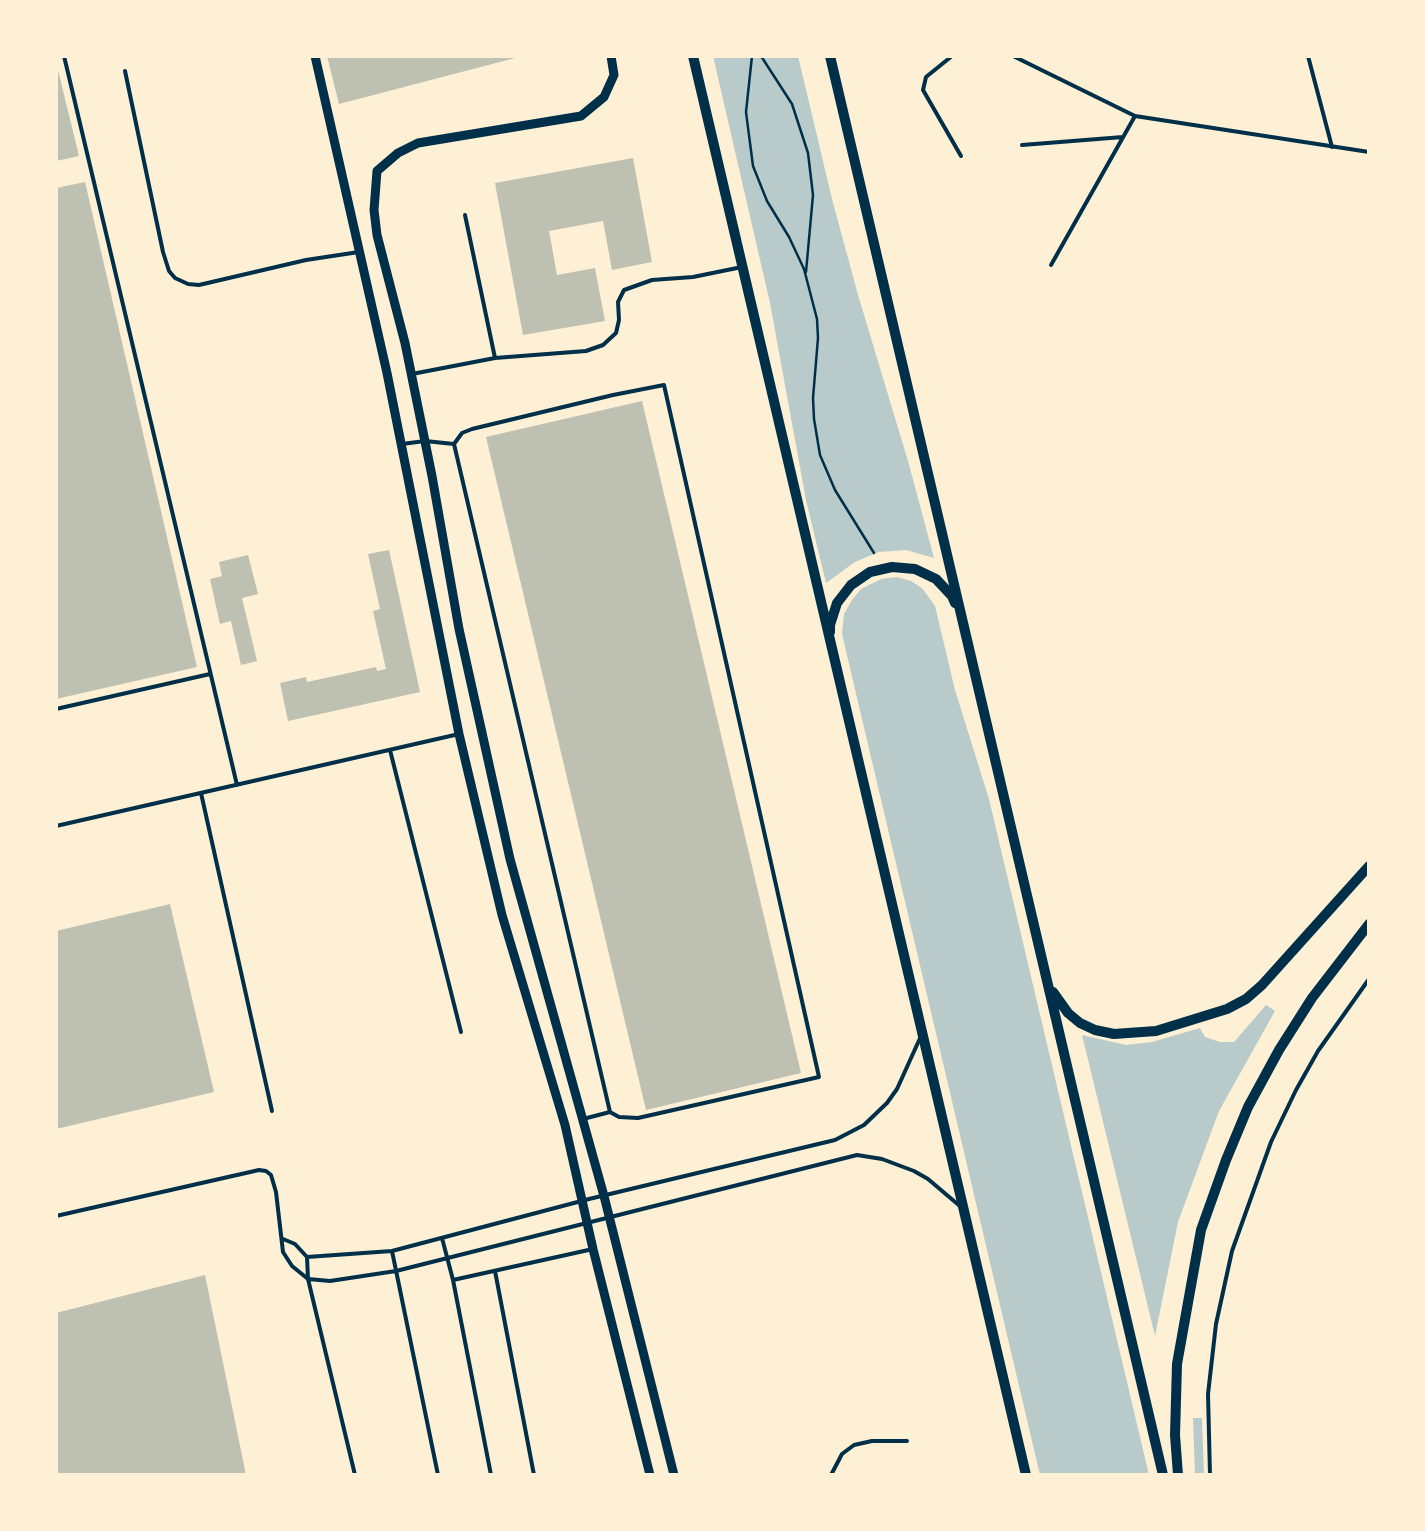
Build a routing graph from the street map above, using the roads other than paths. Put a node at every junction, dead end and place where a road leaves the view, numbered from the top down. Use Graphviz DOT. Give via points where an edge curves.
graph roads {
  1 [pos="64,56"];
  2 [pos="315,56"];
  3 [pos="611,56"];
  4 [pos="693,56"];
  5 [pos="830,56"];
  6 [pos="952,56"];
  7 [pos="1013,56"];
  8 [pos="1308,56"];
  9 [pos="125,71"];
  10 [pos="1135,116"];
  11 [pos="1123,137"];
  12 [pos="1022,145"];
  13 [pos="1332,146"];
  14 [pos="1369,152"];
  15 [pos="960,156"];
  16 [pos="464,215"];
  17 [pos="360,251"];
  18 [pos="1051,265"];
  19 [pos="742,267"];
  20 [pos="495,358"];
  21 [pos="411,374"];
  22 [pos="425,441"];
  23 [pos="402,444"];
  24 [pos="454,444"];
  25 [pos="961,616"];
  26 [pos="831,648"];
  27 [pos="210,674"];
  28 [pos="56,709"];
  29 [pos="459,734"];
  30 [pos="390,750"];
  31 [pos="237,785"];
  32 [pos="201,793"];
  33 [pos="56,826"];
  34 [pos="1369,866"];
  35 [pos="1369,924"];
  36 [pos="1369,979"];
  37 [pos="1047,980"];
  38 [pos="461,1032"];
  39 [pos="922,1033"];
  40 [pos="272,1111"];
  41 [pos="610,1112"];
  42 [pos="583,1119"];
  43 [pos="604,1196"];
  44 [pos="583,1201"];
  45 [pos="964,1209"];
  46 [pos="56,1216"];
  47 [pos="609,1218"];
  48 [pos="587,1224"];
  49 [pos="442,1238"];
  50 [pos="283,1239"];
  51 [pos="593,1249"];
  52 [pos="392,1251"];
  53 [pos="307,1257"];
  54 [pos="447,1259"];
  55 [pos="396,1271"];
  56 [pos="494,1271"];
  57 [pos="308,1279"];
  58 [pos="453,1280"];
  59 [pos="907,1441"];
  60 [pos="355,1475"];
  61 [pos="438,1475"];
  62 [pos="492,1475"];
  63 [pos="534,1475"];
  64 [pos="650,1475"];
  65 [pos="674,1475"];
  66 [pos="831,1475"];
  67 [pos="1026,1475"];
  68 [pos="1163,1475"];
  69 [pos="1178,1475"];
  70 [pos="1210,1475"];
  1 -- 27 [label="lane"];
  2 -- 17 [label="street"];
  3 -- 21 [label="street" via="614,75 604,97 581,116 418,143 398,153 377,171 374,210 377,235"];
  4 -- 19 [label="main road"];
  5 -- 25 [label="main road"];
  6 -- 15 [label="lane" via="926,77 923,90"];
  7 -- 10 [label="lane"];
  8 -- 13 [label="lane"];
  9 -- 17 [label="lane" via="163,252 169,271 175,278 199,285"];
  10 -- 11 [label="lane"];
  10 -- 13 [label="lane"];
  11 -- 12 [label="lane"];
  11 -- 18 [label="lane"];
  13 -- 14 [label="lane"];
  16 -- 20 [label="lane"];
  17 -- 23 [label="street"];
  19 -- 20 [label="lane" via="693,277 652,280 624,290 618,302 616,334 603,345 586,351"];
  19 -- 26 [label="main road"];
  20 -- 21 [label="lane"];
  21 -- 22 [label="street"];
  22 -- 23 [label="lane"];
  22 -- 24 [label="lane"];
  22 -- 42 [label="street" via="459,629 510,859"];
  23 -- 29 [label="street"];
  24 -- 41 [label="lane"];
  24 -- 41 [label="lane" via="462,433 472,429 613,394 664,385 819,1077 638,1118 618,1117"];
  25 -- 26 [label="main road" via="952,596 936,579 915,569 892,567 870,572 851,585 837,603 830,625"];
  25 -- 37 [label="main road"];
  26 -- 39 [label="main road"];
  27 -- 28 [label="lane"];
  27 -- 31 [label="lane"];
  29 -- 30 [label="lane"];
  29 -- 44 [label="street" via="502,915 565,1125"];
  30 -- 31 [label="lane"];
  30 -- 38 [label="lane"];
  31 -- 32 [label="lane"];
  32 -- 33 [label="lane"];
  32 -- 40 [label="lane"];
  34 -- 37 [label="main road" via="1262,985 1227,1009 1156,1031 1114,1034 1080,1023 1059,1002"];
  35 -- 69 [label="main road" via="1312,998 1279,1050 1245,1116 1201,1230 1177,1364 1175,1434"];
  36 -- 70 [label="lane" via="1318,1051 1296,1090 1271,1142 1232,1251 1216,1324 1208,1394"];
  37 -- 68 [label="main road"];
  39 -- 43 [label="lane" via="897,1089 876,1115 851,1133 835,1140"];
  39 -- 45 [label="main road"];
  41 -- 42 [label="lane"];
  42 -- 43 [label="street"];
  43 -- 44 [label="lane"];
  43 -- 47 [label="street"];
  44 -- 48 [label="street"];
  44 -- 49 [label="lane"];
  45 -- 47 [label="lane" via="914,1171 882,1159 857,1155"];
  45 -- 67 [label="main road"];
  46 -- 50 [label="lane" via="266,1170 271,1174"];
  47 -- 48 [label="lane"];
  47 -- 65 [label="street"];
  48 -- 51 [label="street"];
  48 -- 54 [label="lane"];
  49 -- 52 [label="lane"];
  49 -- 54 [label="lane"];
  50 -- 53 [label="lane" via="295,1244"];
  50 -- 57 [label="lane" via="284,1252 292,1266"];
  51 -- 56 [label="lane"];
  51 -- 64 [label="street"];
  52 -- 53 [label="lane"];
  52 -- 55 [label="lane"];
  53 -- 57 [label="lane"];
  54 -- 55 [label="lane"];
  54 -- 58 [label="lane"];
  55 -- 57 [label="lane" via="330,1281"];
  55 -- 61 [label="lane"];
  56 -- 58 [label="lane"];
  56 -- 63 [label="lane"];
  57 -- 60 [label="lane"];
  58 -- 62 [label="lane"];
  59 -- 66 [label="lane" via="872,1441 854,1445 842,1454"];
}
